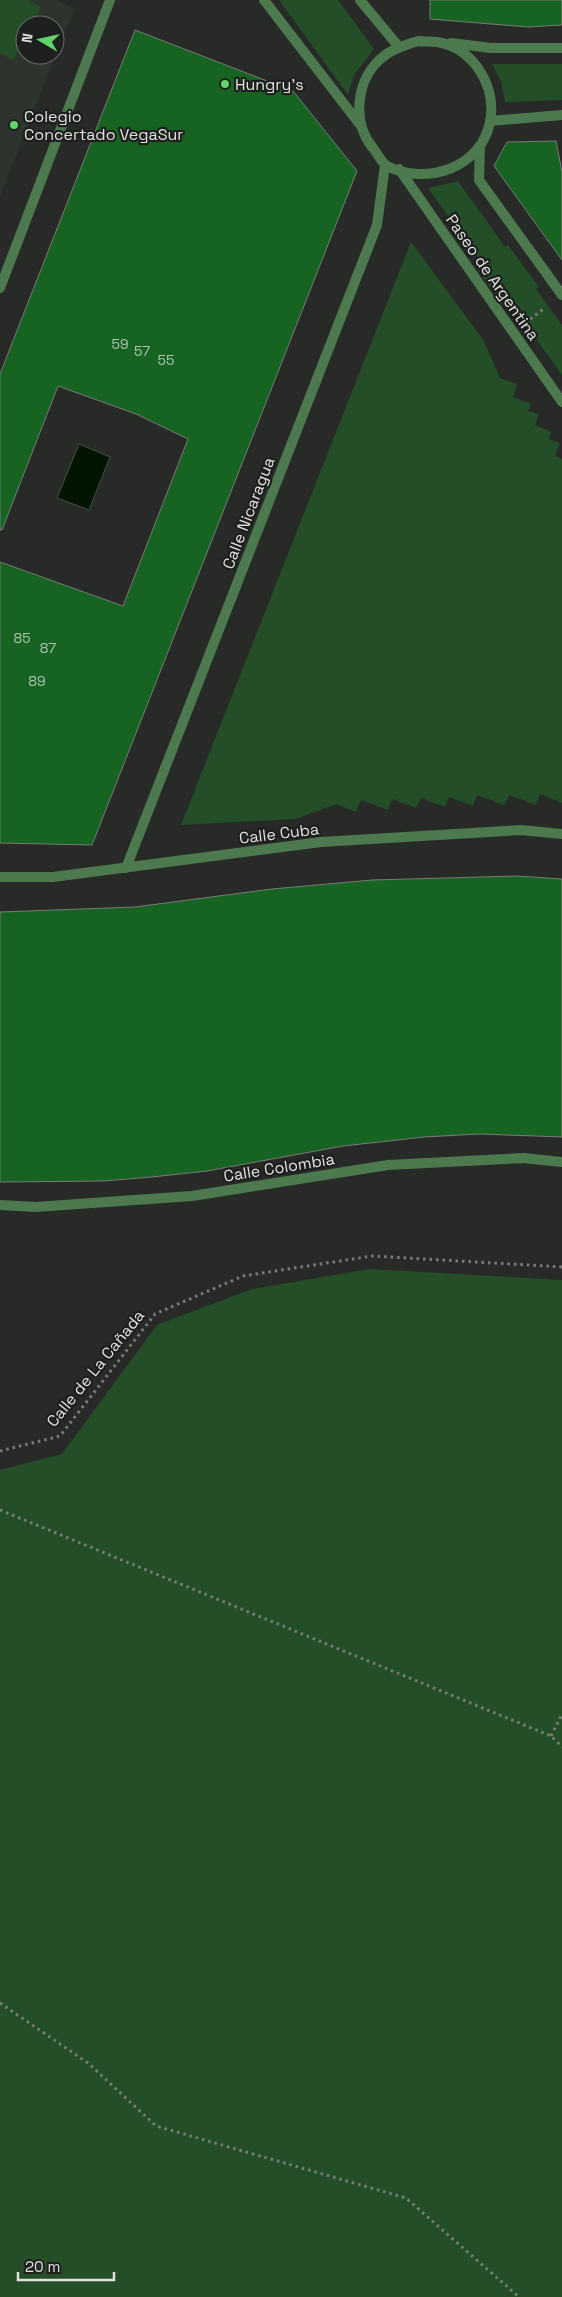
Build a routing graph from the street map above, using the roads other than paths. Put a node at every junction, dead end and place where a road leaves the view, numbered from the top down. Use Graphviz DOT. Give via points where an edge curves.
graph roads {
  1 [pos="110,0"];
  2 [pos="264,0"];
  3 [pos="364,2"];
  4 [pos="438,42"];
  5 [pos="398,46"];
  6 [pos="562,48"];
  7 [pos="562,115"];
  8 [pos="490,121"];
  9 [pos="361,127"];
  10 [pos="480,146"];
  11 [pos="385,165"];
  12 [pos="399,169"];
  13 [pos="0,288"];
  14 [pos="562,295"];
  15 [pos="562,402"];
  16 [pos="562,834"];
  17 [pos="126,868"];
  18 [pos="0,877"];
  19 [pos="562,1162"];
  20 [pos="0,1205"];
  1 -- 13 [label="street"];
  2 -- 9 [label="street"];
  3 -- 5 [label="street"];
  4 -- 5 [label="street" via="418,41"];
  4 -- 6 [label="street" via="491,48"];
  4 -- 8 [label="street" via="458,49 474,62 486,80 492,100"];
  5 -- 9 [label="street" via="382,57 362,88"];
  7 -- 8 [label="street"];
  8 -- 10 [label="street"];
  9 -- 11 [label="street"];
  10 -- 12 [label="street" via="464,162 444,172 421,174"];
  10 -- 14 [label="street" via="479,180"];
  11 -- 12 [label="street"];
  11 -- 17 [label="street, Calle Nicaragua" via="377,225"];
  12 -- 15 [label="street, Paseo de Argentina"];
  16 -- 17 [label="street, Calle Cuba" via="521,830 321,842"];
  17 -- 18 [label="street, Calle Cuba" via="53,877"];
  19 -- 20 [label="street, Calle Colombia" via="523,1158 388,1166 192,1196 35,1207"];
}
